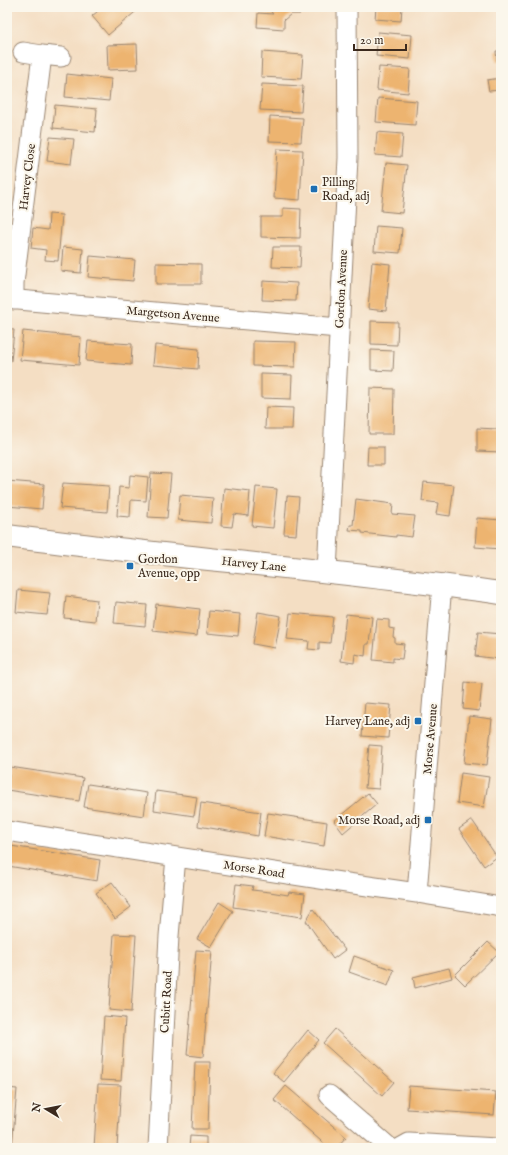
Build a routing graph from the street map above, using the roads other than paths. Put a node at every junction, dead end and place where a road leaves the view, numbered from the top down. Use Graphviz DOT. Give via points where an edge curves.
graph roads {
  1 [pos="347,7"];
  2 [pos="23,52"];
  3 [pos="42,55"];
  4 [pos="61,57"];
  5 [pos="11,299"];
  6 [pos="339,328"];
  7 [pos="7,536"];
  8 [pos="327,571"];
  9 [pos="442,584"];
  10 [pos="501,593"];
  11 [pos="7,831"];
  12 [pos="176,857"];
  13 [pos="418,893"];
  14 [pos="501,907"];
  15 [pos="329,1095"];
  16 [pos="158,1148"];
  17 [pos="390,1148"];
  18 [pos="400,1148"];
  19 [pos="497,1148"];
  1 -- 6 [label="street, Gordon Avenue" via="348,158"];
  2 -- 3 [label="street"];
  3 -- 4 [label="street"];
  3 -- 5 [label="street, Harvey Close"];
  5 -- 6 [label="street, Margetson Avenue"];
  6 -- 8 [label="street, Gordon Avenue"];
  7 -- 8 [label="street, Harvey Lane"];
  8 -- 9 [label="street, Harvey Lane"];
  9 -- 10 [label="street, Harvey Lane"];
  9 -- 13 [label="street, Morse Avenue"];
  11 -- 12 [label="street, Morse Road"];
  12 -- 13 [label="street, Morse Road"];
  12 -- 16 [label="street, Cubitt Road"];
  13 -- 14 [label="street, Morse Road"];
  15 -- 17 [label="street"];
  18 -- 19 [label="street" via="409,1143"];
}
